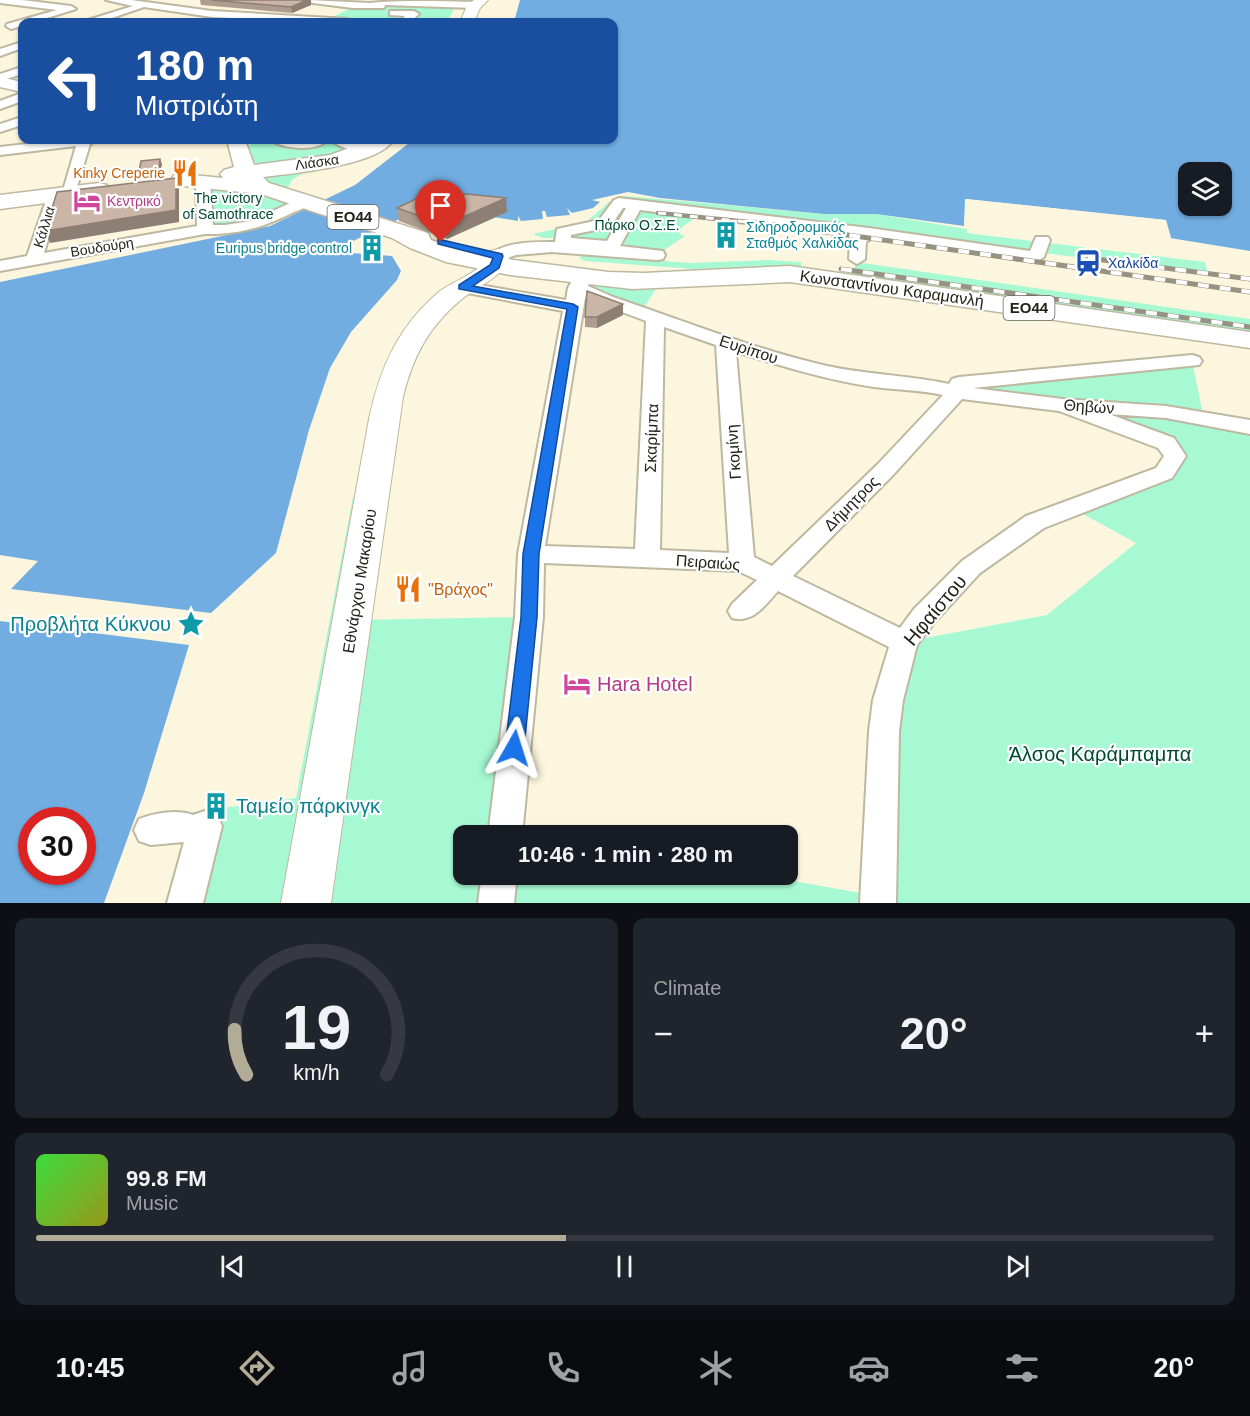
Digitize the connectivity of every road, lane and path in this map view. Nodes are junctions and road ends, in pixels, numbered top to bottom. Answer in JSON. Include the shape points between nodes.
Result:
{"nodes":[{"id":1,"x":0,"y":0,"type":"edge"},
{"id":2,"x":111,"y":0,"type":"edge"},
{"id":3,"x":159,"y":0,"type":"edge"},
{"id":4,"x":313,"y":0,"type":"edge"},
{"id":5,"x":326,"y":1,"type":"edge"},
{"id":6,"x":382,"y":2,"type":"junction"},
{"id":7,"x":451,"y":2,"type":"edge"},
{"id":8,"x":243,"y":3,"type":"edge"},
{"id":9,"x":357,"y":3,"type":"edge"},
{"id":10,"x":408,"y":3,"type":"junction"},
{"id":11,"x":143,"y":5,"type":"junction"},
{"id":12,"x":299,"y":10,"type":"edge"},
{"id":13,"x":473,"y":10,"type":"edge"},
{"id":14,"x":386,"y":12,"type":"junction"},
{"id":15,"x":336,"y":13,"type":"junction"},
{"id":16,"x":212,"y":14,"type":"junction"},
{"id":17,"x":414,"y":14,"type":"junction"},
{"id":18,"x":42,"y":18,"type":"edge"},
{"id":19,"x":104,"y":18,"type":"edge"},
{"id":20,"x":203,"y":18,"type":"edge"},
{"id":21,"x":245,"y":18,"type":"edge"},
{"id":22,"x":326,"y":18,"type":"edge"},
{"id":23,"x":410,"y":18,"type":"edge"},
{"id":24,"x":0,"y":24,"type":"edge"},
{"id":25,"x":17,"y":26,"type":"edge"},
{"id":26,"x":18,"y":46,"type":"edge"},
{"id":27,"x":0,"y":53,"type":"edge"},
{"id":28,"x":18,"y":72,"type":"edge"},
{"id":29,"x":0,"y":80,"type":"edge"},
{"id":30,"x":18,"y":86,"type":"edge"},
{"id":31,"x":18,"y":98,"type":"edge"},
{"id":32,"x":0,"y":105,"type":"edge"},
{"id":33,"x":18,"y":122,"type":"edge"},
{"id":34,"x":0,"y":128,"type":"edge"},
{"id":35,"x":61,"y":144,"type":"edge"},
{"id":36,"x":86,"y":144,"type":"edge"},
{"id":37,"x":237,"y":144,"type":"edge"},
{"id":38,"x":309,"y":144,"type":"edge"},
{"id":39,"x":346,"y":144,"type":"edge"},
{"id":40,"x":378,"y":144,"type":"edge"},
{"id":41,"x":0,"y":151,"type":"edge"},
{"id":42,"x":329,"y":162,"type":"junction"},
{"id":43,"x":246,"y":171,"type":"junction"},
{"id":44,"x":182,"y":181,"type":"junction"},
{"id":45,"x":116,"y":188,"type":"edge"},
{"id":46,"x":264,"y":188,"type":"junction"},
{"id":47,"x":62,"y":195,"type":"junction"},
{"id":48,"x":298,"y":197,"type":"junction"},
{"id":49,"x":0,"y":202,"type":"edge"},
{"id":50,"x":635,"y":206,"type":"junction"},
{"id":51,"x":205,"y":229,"type":"junction"},
{"id":52,"x":869,"y":233,"type":"junction"},
{"id":53,"x":1042,"y":240,"type":"dead end"},
{"id":54,"x":611,"y":248,"type":"junction"},
{"id":55,"x":546,"y":255,"type":"junction"},
{"id":56,"x":657,"y":255,"type":"dead end"},
{"id":57,"x":34,"y":259,"type":"junction"},
{"id":58,"x":857,"y":259,"type":"dead end"},
{"id":59,"x":0,"y":266,"type":"edge"},
{"id":60,"x":481,"y":272,"type":"junction"},
{"id":61,"x":711,"y":275,"type":"junction"},
{"id":62,"x":577,"y":291,"type":"junction"},
{"id":63,"x":655,"y":317,"type":"junction"},
{"id":64,"x":1250,"y":340,"type":"edge"},
{"id":65,"x":725,"y":342,"type":"junction"},
{"id":66,"x":1192,"y":361,"type":"dead end"},
{"id":67,"x":927,"y":385,"type":"junction"},
{"id":68,"x":957,"y":392,"type":"junction"},
{"id":69,"x":1063,"y":405,"type":"junction"},
{"id":70,"x":1250,"y":427,"type":"edge"},
{"id":71,"x":531,"y":554,"type":"junction"},
{"id":72,"x":647,"y":559,"type":"junction"},
{"id":73,"x":742,"y":562,"type":"junction"},
{"id":74,"x":775,"y":578,"type":"junction"},
{"id":75,"x":742,"y":611,"type":"dead end"},
{"id":76,"x":904,"y":642,"type":"junction"},
{"id":77,"x":506,"y":825,"type":"edge"},
{"id":78,"x":151,"y":830,"type":"dead end"},
{"id":79,"x":498,"y":885,"type":"edge"},
{"id":80,"x":185,"y":903,"type":"edge"},
{"id":81,"x":306,"y":903,"type":"edge"},
{"id":82,"x":496,"y":903,"type":"edge"},
{"id":83,"x":878,"y":903,"type":"edge"}],
"edges":[{"from":1,"to":18,"type":"street","via":[[70,9]]},
{"from":2,"to":11,"type":"street"},
{"from":3,"to":11,"type":"street"},
{"from":4,"to":5,"type":"street"},
{"from":5,"to":9,"type":"street"},
{"from":6,"to":9,"type":"street","via":[[370,6]]},
{"from":6,"to":10,"type":"street"},
{"from":6,"to":14,"type":"street","via":[[375,6]]},
{"from":7,"to":10,"type":"street"},
{"from":7,"to":13,"type":"street"},
{"from":8,"to":16,"type":"street"},
{"from":9,"to":15,"type":"street"},
{"from":10,"to":14,"type":"street"},
{"from":11,"to":16,"type":"street"},
{"from":11,"to":19,"type":"street"},
{"from":12,"to":15,"type":"street"},
{"from":13,"to":17,"type":"street"},
{"from":14,"to":17,"type":"street"},
{"from":15,"to":22,"type":"street"},
{"from":16,"to":20,"type":"street"},
{"from":16,"to":21,"type":"street"},
{"from":17,"to":23,"type":"street"},
{"from":24,"to":25,"type":"street"},
{"from":26,"to":27,"type":"street"},
{"from":28,"to":29,"type":"street"},
{"from":29,"to":30,"type":"main road"},
{"from":31,"to":32,"type":"street"},
{"from":33,"to":34,"type":"street"},
{"from":35,"to":41,"type":"street"},
{"from":36,"to":47,"type":"street","name":"Κάλλια"},
{"from":37,"to":43,"type":"main road","number":"ΕΟ44"},
{"from":38,"to":42,"type":"main road","name":"Λιάσκα"},
{"from":38,"to":43,"type":"main road","name":"Λιάσκα"},
{"from":39,"to":40,"type":"street"},
{"from":40,"to":42,"type":"main road","name":"Λιάσκα"},
{"from":42,"to":48,"type":"main road","via":[[288,183]]},
{"from":43,"to":44,"type":"main road","name":"Λιάσκα"},
{"from":43,"to":46,"type":"main road","number":"ΕΟ44"},
{"from":44,"to":46,"type":"main road","number":"ΕΟ44"},
{"from":44,"to":51,"type":"street"},
{"from":45,"to":47,"type":"main road"},
{"from":46,"to":48,"type":"main road","number":"ΕΟ44"},
{"from":47,"to":49,"type":"main road"},
{"from":47,"to":57,"type":"street","name":"Κάλλια"},
{"from":48,"to":51,"type":"street","name":"Βουδούρη","via":[[261,222],[225,230]]},
{"from":48,"to":60,"type":"main road","name":"Κωνσταντίνου Καραμανλή","number":"ΕΟ44","via":[[399,233]]},
{"from":50,"to":52,"type":"street"},
{"from":50,"to":54,"type":"street"},
{"from":50,"to":54,"type":"street","via":[[619,203],[604,224],[563,232],[563,242]]},
{"from":51,"to":57,"type":"street","name":"Βουδούρη"},
{"from":52,"to":53,"type":"street","via":[[1036,257]]},
{"from":52,"to":58,"type":"street","via":[[858,240]]},
{"from":54,"to":55,"type":"street"},
{"from":54,"to":56,"type":"street"},
{"from":55,"to":60,"type":"main road","name":"Κωνσταντίνου Καραμανλή","number":"ΕΟ44"},
{"from":55,"to":61,"type":"main road","name":"Κωνσταντίνου Καραμανλή","number":"ΕΟ44","via":[[622,272]]},
{"from":57,"to":59,"type":"street","name":"Βουδούρη"},
{"from":60,"to":62,"type":"main road","name":"Κωνσταντίνου Καραμανλή","number":"ΕΟ44"},
{"from":60,"to":62,"type":"street","name":"Ευρίπου"},
{"from":60,"to":81,"type":"street","name":"Εθνάρχου Μακαρίου","via":[[416,331],[396,367],[382,431]]},
{"from":61,"to":62,"type":"main road","name":"Κωνσταντίνου Καραμανλή","number":"ΕΟ44"},
{"from":61,"to":64,"type":"main road","name":"Κωνσταντίνου Καραμανλή","number":"ΕΟ44","via":[[807,276]]},
{"from":62,"to":63,"type":"street","name":"Ευρίπου"},
{"from":62,"to":71,"type":"street"},
{"from":63,"to":65,"type":"street","name":"Ευρίπου"},
{"from":63,"to":72,"type":"street","name":"Σκαρίμπα"},
{"from":65,"to":67,"type":"street","name":"Ευρίπου","via":[[827,372]]},
{"from":65,"to":73,"type":"street","name":"Γκομίνη"},
{"from":66,"to":67,"type":"street"},
{"from":67,"to":68,"type":"street","name":"Θηβών"},
{"from":68,"to":69,"type":"street","name":"Θηβών"},
{"from":68,"to":74,"type":"street","name":"Δήμητρος","via":[[885,470]]},
{"from":69,"to":70,"type":"street","name":"Θηβών","via":[[1166,412]]},
{"from":69,"to":76,"type":"street","name":"Ηφαίστου","via":[[1166,443],[1175,456],[1164,472],[1035,522],[971,567]]},
{"from":71,"to":72,"type":"street","name":"Πειραιώς"},
{"from":71,"to":77,"type":"street","via":[[529,617]]},
{"from":72,"to":73,"type":"street","name":"Πειραιώς"},
{"from":73,"to":74,"type":"street","name":"Πειραιώς"},
{"from":74,"to":75,"type":"street","name":"Δήμητρος"},
{"from":74,"to":76,"type":"street","name":"Πειραιώς"},
{"from":76,"to":83,"type":"street","name":"Ηφαίστου","via":[[884,731]]},
{"from":78,"to":80,"type":"street","via":[[195,826]]},
{"from":79,"to":82,"type":"street"}]}
